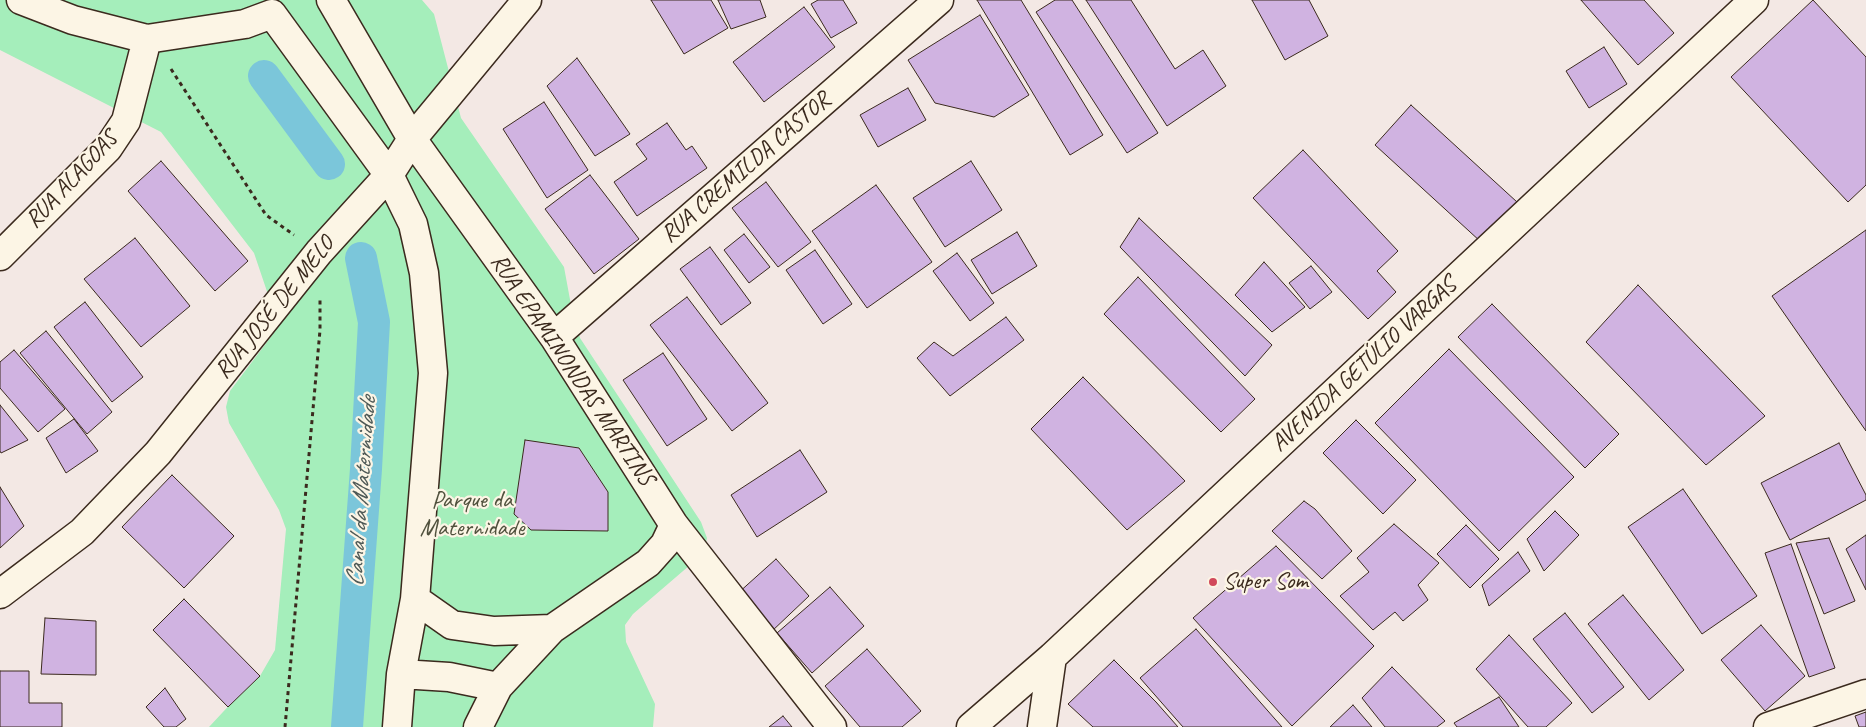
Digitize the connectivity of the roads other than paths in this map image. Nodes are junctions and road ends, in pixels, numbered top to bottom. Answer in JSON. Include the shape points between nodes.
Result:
{"nodes":[{"id":1,"x":21,"y":0,"type":"edge"},
{"id":2,"x":331,"y":0,"type":"edge"},
{"id":3,"x":526,"y":0,"type":"edge"},
{"id":4,"x":939,"y":0,"type":"edge"},
{"id":5,"x":1754,"y":0,"type":"edge"},
{"id":6,"x":279,"y":7,"type":"edge"},
{"id":7,"x":147,"y":39,"type":"junction"},
{"id":8,"x":412,"y":139,"type":"junction"},
{"id":9,"x":389,"y":175,"type":"junction"},
{"id":10,"x":0,"y":256,"type":"edge"},
{"id":11,"x":554,"y":336,"type":"junction"},
{"id":12,"x":674,"y":525,"type":"junction"},
{"id":13,"x":0,"y":594,"type":"edge"},
{"id":14,"x":415,"y":598,"type":"junction"},
{"id":15,"x":552,"y":629,"type":"junction"},
{"id":16,"x":1052,"y":657,"type":"junction"},
{"id":17,"x":401,"y":674,"type":"junction"},
{"id":18,"x":498,"y":687,"type":"junction"},
{"id":19,"x":1866,"y":694,"type":"edge"},
{"id":20,"x":397,"y":727,"type":"edge"},
{"id":21,"x":478,"y":727,"type":"edge"},
{"id":22,"x":832,"y":727,"type":"edge"},
{"id":23,"x":971,"y":727,"type":"edge"},
{"id":24,"x":1042,"y":727,"type":"edge"},
{"id":25,"x":1768,"y":727,"type":"edge"}],
"edges":[{"from":1,"to":7,"type":"street","via":[[73,20]]},
{"from":2,"to":8,"type":"street","name":"RUA EPAMINONDAS MARTINS"},
{"from":3,"to":8,"type":"street","name":"RUA JOSÉ DE MELO"},
{"from":4,"to":11,"type":"street","name":"RUA CREMILDA CASTOR"},
{"from":5,"to":16,"type":"street","name":"AVENIDA GETÚLIO VARGAS"},
{"from":6,"to":7,"type":"street","via":[[245,24]]},
{"from":6,"to":9,"type":"street"},
{"from":7,"to":10,"type":"street","name":"RUA ALAGOAS","via":[[126,121],[108,148]]},
{"from":8,"to":9,"type":"street","name":"RUA JOSÉ DE MELO"},
{"from":8,"to":11,"type":"street","name":"RUA EPAMINONDAS MARTINS"},
{"from":9,"to":13,"type":"street","name":"RUA JOSÉ DE MELO","via":[[319,252],[158,453],[82,532]]},
{"from":9,"to":14,"type":"street","via":[[413,224],[424,273],[433,373]]},
{"from":11,"to":12,"type":"street","name":"RUA EPAMINONDAS MARTINS"},
{"from":12,"to":15,"type":"street","via":[[665,544],[648,563]]},
{"from":12,"to":22,"type":"street","name":"RUA EPAMINONDAS MARTINS"},
{"from":14,"to":15,"type":"street","via":[[452,624],[494,631]]},
{"from":14,"to":17,"type":"street"},
{"from":15,"to":18,"type":"street"},
{"from":16,"to":23,"type":"street","name":"AVENIDA GETÚLIO VARGAS"},
{"from":16,"to":24,"type":"street"},
{"from":17,"to":18,"type":"street","via":[[449,677]]},
{"from":17,"to":20,"type":"street"},
{"from":18,"to":21,"type":"street"},
{"from":19,"to":25,"type":"street"}]}
